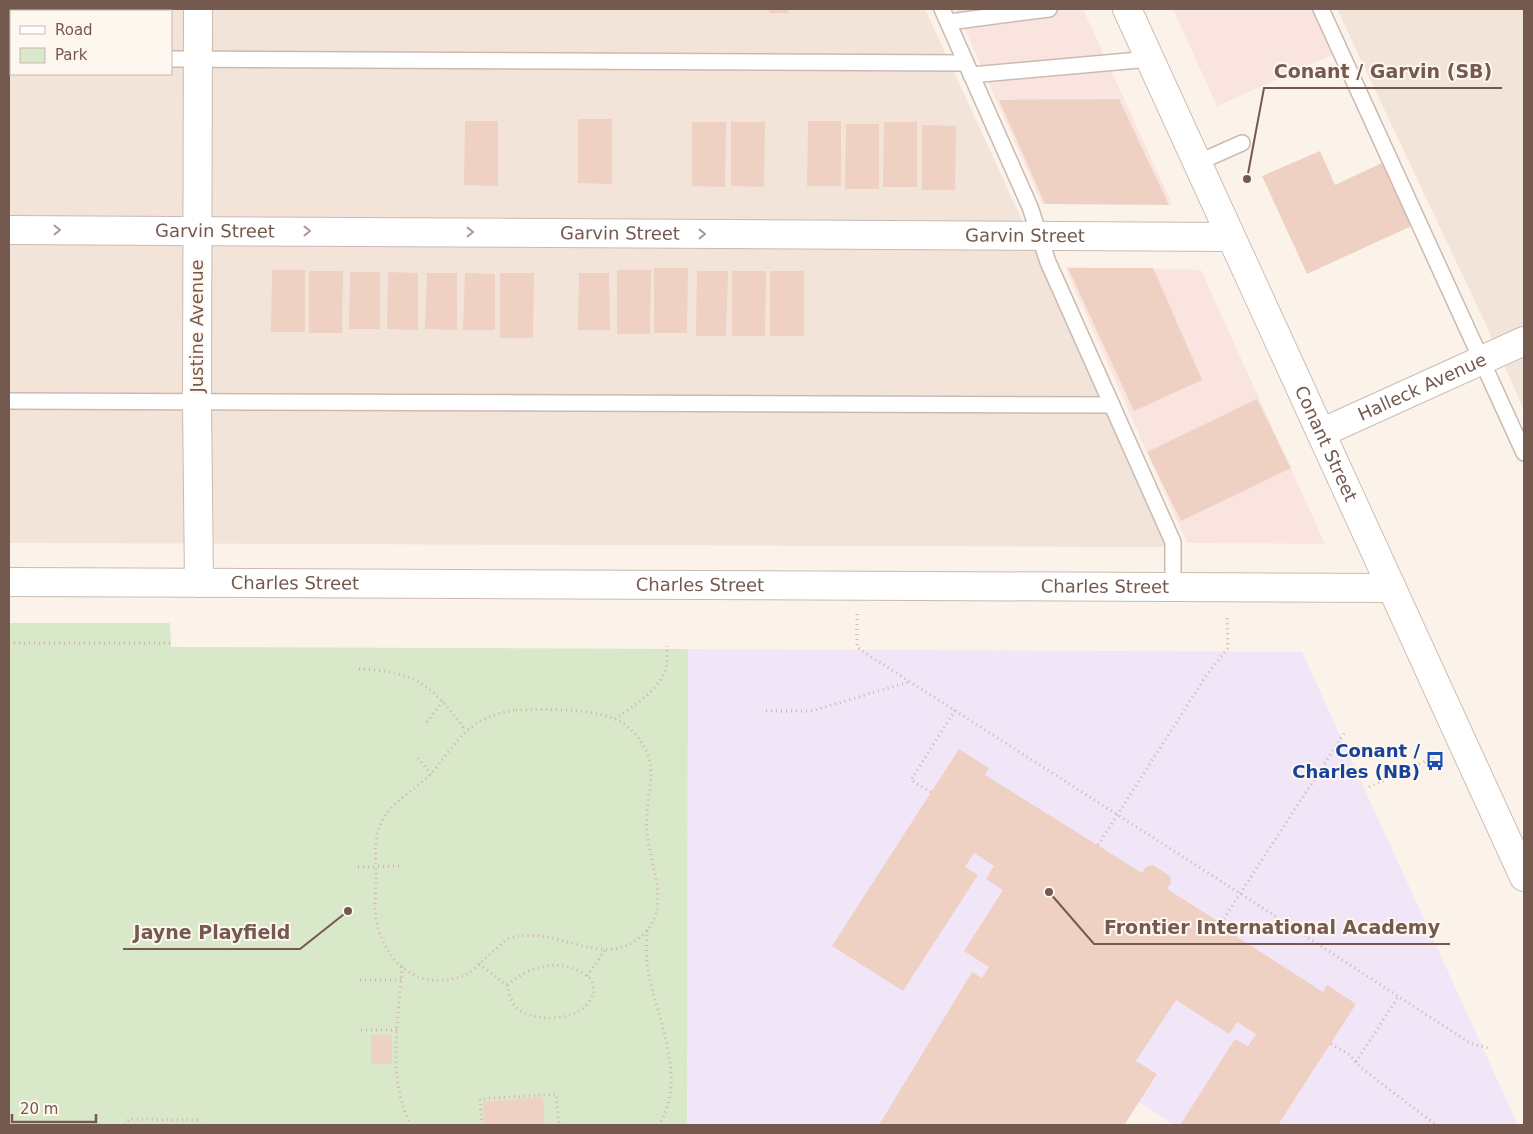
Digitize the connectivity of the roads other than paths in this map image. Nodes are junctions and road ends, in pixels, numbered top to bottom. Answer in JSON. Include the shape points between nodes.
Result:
{"nodes":[{"id":1,"x":198,"y":9,"type":"edge"},
{"id":2,"x":1049,"y":9,"type":"edge"},
{"id":3,"x":1128,"y":9,"type":"edge"},
{"id":4,"x":1321,"y":9,"type":"edge"},
{"id":5,"x":946,"y":15,"type":"edge"},
{"id":6,"x":172,"y":59,"type":"edge"},
{"id":7,"x":1150,"y":59,"type":"junction"},
{"id":8,"x":198,"y":60,"type":"junction"},
{"id":9,"x":969,"y":69,"type":"junction"},
{"id":10,"x":1242,"y":143,"type":"dead end"},
{"id":11,"x":1197,"y":162,"type":"junction"},
{"id":12,"x":9,"y":230,"type":"edge"},
{"id":13,"x":198,"y":231,"type":"junction"},
{"id":14,"x":1039,"y":236,"type":"junction"},
{"id":15,"x":1231,"y":237,"type":"junction"},
{"id":16,"x":1524,"y":341,"type":"edge"},
{"id":17,"x":1482,"y":360,"type":"junction"},
{"id":18,"x":9,"y":402,"type":"edge"},
{"id":19,"x":197,"y":402,"type":"junction"},
{"id":20,"x":1112,"y":406,"type":"junction"},
{"id":21,"x":1321,"y":433,"type":"junction"},
{"id":22,"x":1524,"y":452,"type":"edge"},
{"id":23,"x":9,"y":582,"type":"edge"},
{"id":24,"x":199,"y":583,"type":"junction"},
{"id":25,"x":1173,"y":587,"type":"junction"},
{"id":26,"x":1392,"y":588,"type":"junction"},
{"id":27,"x":1524,"y":877,"type":"edge"}],
"edges":[{"from":1,"to":8,"type":"street","name":"Justine Avenue"},
{"from":2,"to":5,"type":"lane"},
{"from":3,"to":7,"type":"street","name":"Conant Street"},
{"from":4,"to":17,"type":"lane"},
{"from":5,"to":9,"type":"lane"},
{"from":6,"to":8,"type":"lane"},
{"from":7,"to":9,"type":"lane"},
{"from":7,"to":11,"type":"street","name":"Conant Street"},
{"from":8,"to":9,"type":"lane"},
{"from":8,"to":13,"type":"street","name":"Justine Avenue"},
{"from":9,"to":14,"type":"lane","via":[[1030,208]]},
{"from":10,"to":11,"type":"lane"},
{"from":11,"to":15,"type":"street","name":"Conant Street"},
{"from":12,"to":13,"type":"street","name":"Garvin Street","one_way":true},
{"from":13,"to":14,"type":"street","name":"Garvin Street","one_way":true},
{"from":13,"to":19,"type":"street","name":"Justine Avenue"},
{"from":14,"to":15,"type":"street","name":"Garvin Street"},
{"from":14,"to":20,"type":"lane"},
{"from":15,"to":21,"type":"street","name":"Conant Street"},
{"from":16,"to":17,"type":"street","name":"Halleck Avenue"},
{"from":17,"to":21,"type":"street","name":"Halleck Avenue"},
{"from":17,"to":22,"type":"lane"},
{"from":18,"to":19,"type":"lane"},
{"from":19,"to":20,"type":"lane"},
{"from":19,"to":24,"type":"street","name":"Justine Avenue"},
{"from":20,"to":25,"type":"lane","via":[[1173,542]]},
{"from":21,"to":26,"type":"street","name":"Conant Street"},
{"from":23,"to":24,"type":"street","name":"Charles Street"},
{"from":24,"to":25,"type":"street","name":"Charles Street"},
{"from":25,"to":26,"type":"street","name":"Charles Street"},
{"from":26,"to":27,"type":"street","name":"Conant Street"}]}
